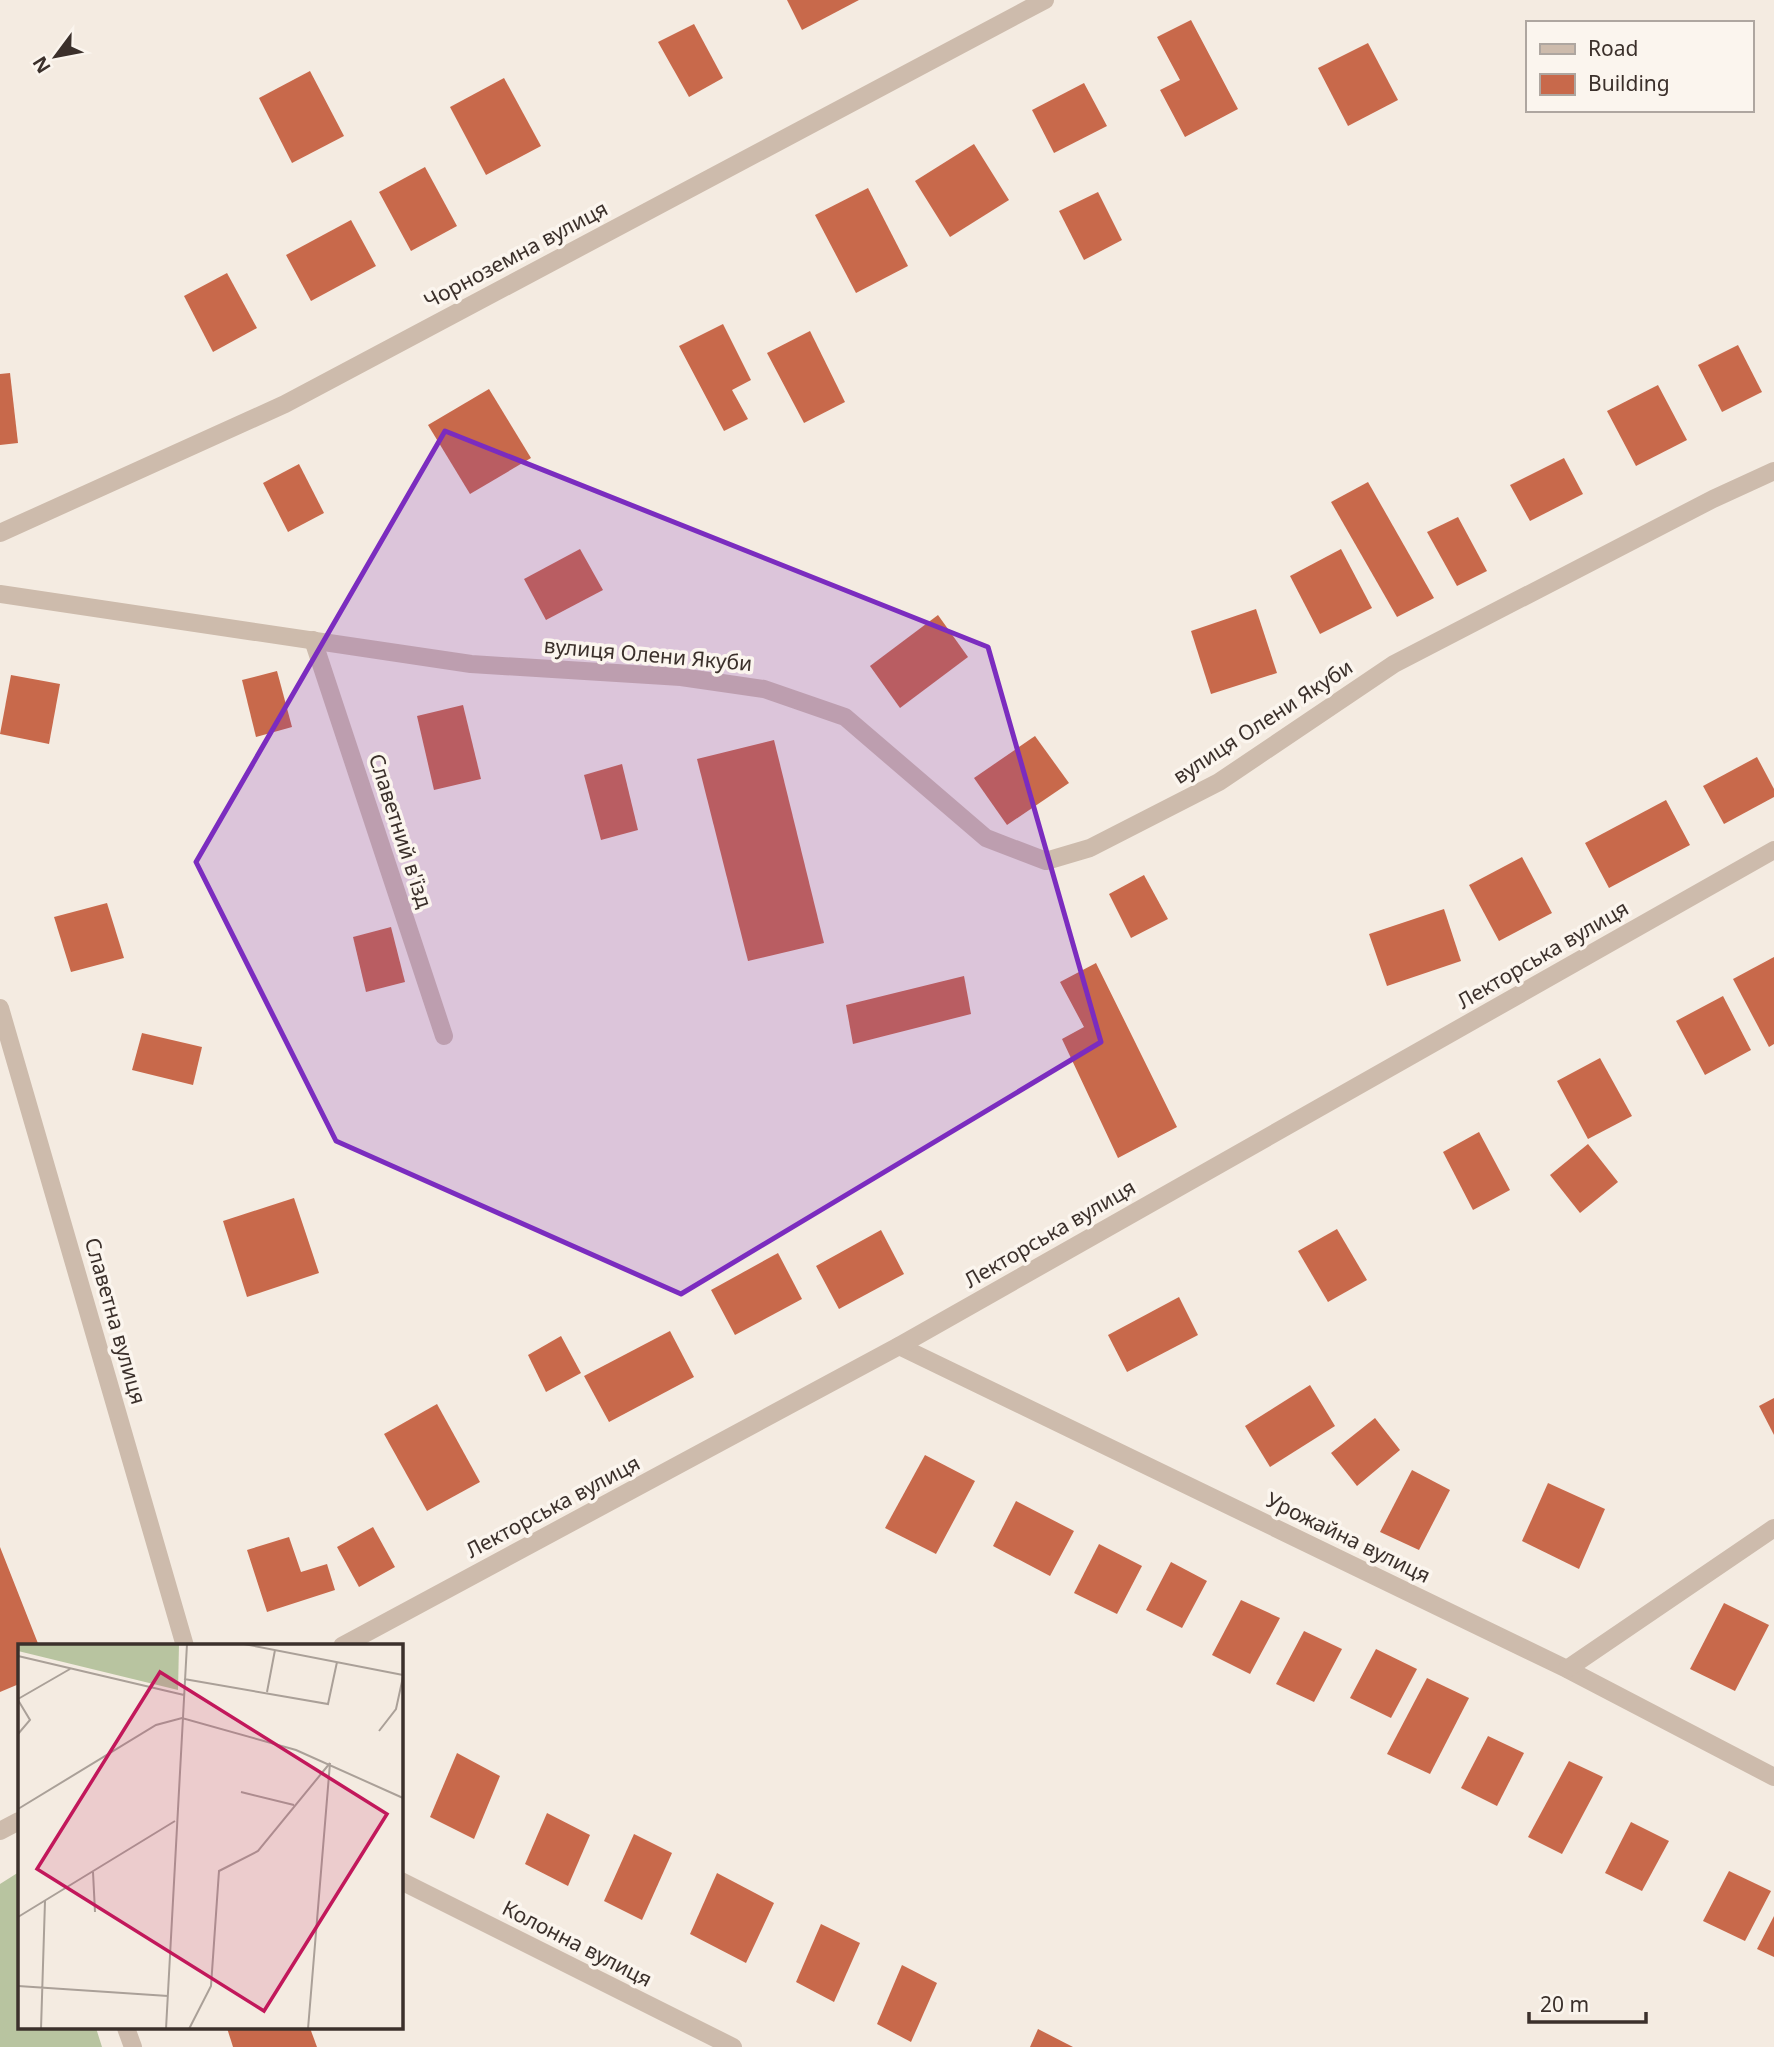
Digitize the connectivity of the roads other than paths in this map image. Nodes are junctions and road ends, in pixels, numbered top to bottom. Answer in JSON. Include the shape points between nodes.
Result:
{"nodes":[{"id":1,"x":1045,"y":0,"type":"edge"},
{"id":2,"x":1774,"y":471,"type":"edge"},
{"id":3,"x":0,"y":533,"type":"edge"},
{"id":4,"x":0,"y":594,"type":"edge"},
{"id":5,"x":313,"y":640,"type":"junction"},
{"id":6,"x":1774,"y":850,"type":"edge"},
{"id":7,"x":0,"y":1008,"type":"edge"},
{"id":8,"x":444,"y":1036,"type":"dead end"},
{"id":9,"x":899,"y":1346,"type":"junction"},
{"id":10,"x":1774,"y":1528,"type":"edge"},
{"id":11,"x":184,"y":1644,"type":"edge"},
{"id":12,"x":346,"y":1644,"type":"edge"},
{"id":13,"x":1567,"y":1669,"type":"junction"},
{"id":14,"x":1774,"y":1777,"type":"edge"},
{"id":15,"x":18,"y":1822,"type":"edge"},
{"id":16,"x":0,"y":1831,"type":"edge"},
{"id":17,"x":402,"y":1882,"type":"edge"},
{"id":18,"x":127,"y":2030,"type":"edge"},
{"id":19,"x":133,"y":2047,"type":"edge"},
{"id":20,"x":733,"y":2047,"type":"edge"}],
"edges":[{"from":1,"to":3,"type":"street","name":"Чорноземна вулиця","via":[[285,404]]},
{"from":2,"to":5,"type":"street","name":"вулиця Олени Якуби","via":[[1394,664],[1219,782],[1090,848],[1046,861],[986,838],[845,717],[764,689],[681,677],[471,664]]},
{"from":4,"to":5,"type":"street","name":"вулиця Олени Якуби"},
{"from":5,"to":8,"type":"street","name":"Славетний в'їзд"},
{"from":6,"to":9,"type":"street","name":"Лекторська вулиця"},
{"from":7,"to":11,"type":"street","name":"Славетна вулиця"},
{"from":9,"to":12,"type":"street","name":"Лекторська вулиця"},
{"from":9,"to":13,"type":"street","name":"Урожайна вулиця"},
{"from":10,"to":13,"type":"street"},
{"from":13,"to":14,"type":"street","name":"Урожайна вулиця"},
{"from":15,"to":16,"type":"street"},
{"from":17,"to":20,"type":"street","name":"Колонна вулиця"},
{"from":18,"to":19,"type":"street"}]}
